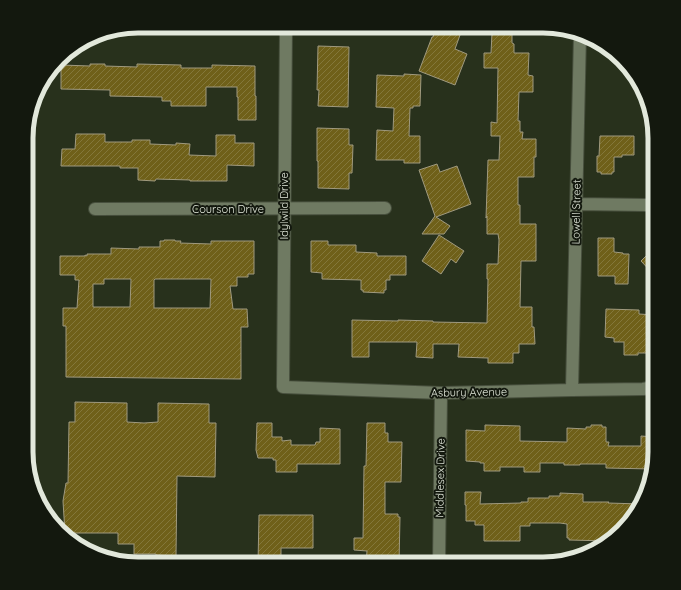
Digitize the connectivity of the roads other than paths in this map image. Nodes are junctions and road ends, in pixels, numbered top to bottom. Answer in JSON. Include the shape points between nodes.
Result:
{"nodes":[{"id":1,"x":286,"y":33,"type":"edge"},
{"id":2,"x":580,"y":40,"type":"edge"},
{"id":3,"x":576,"y":204,"type":"junction"},
{"id":4,"x":647,"y":205,"type":"dead end"},
{"id":5,"x":385,"y":208,"type":"dead end"},
{"id":6,"x":95,"y":209,"type":"dead end"},
{"id":7,"x":284,"y":209,"type":"junction"},
{"id":8,"x":283,"y":387,"type":"joint"},
{"id":9,"x":648,"y":388,"type":"edge"},
{"id":10,"x":572,"y":390,"type":"junction"},
{"id":11,"x":441,"y":393,"type":"junction"},
{"id":12,"x":439,"y":557,"type":"edge"}],
"edges":[{"from":1,"to":7,"type":"street","name":"Idylwild Drive"},
{"from":2,"to":3,"type":"street","name":"Lowell Street"},
{"from":3,"to":4,"type":"street"},
{"from":3,"to":10,"type":"street","name":"Lowell Street"},
{"from":5,"to":7,"type":"street","name":"Courson Drive"},
{"from":6,"to":7,"type":"street","name":"Courson Drive"},
{"from":7,"to":8,"type":"street","name":"Idylwild Drive"},
{"from":8,"to":11,"type":"street","name":"Asbury Avenue"},
{"from":9,"to":10,"type":"street","name":"Asbury Avenue"},
{"from":10,"to":11,"type":"street","name":"Asbury Avenue"},
{"from":11,"to":12,"type":"street","name":"Middlesex Drive"}]}
